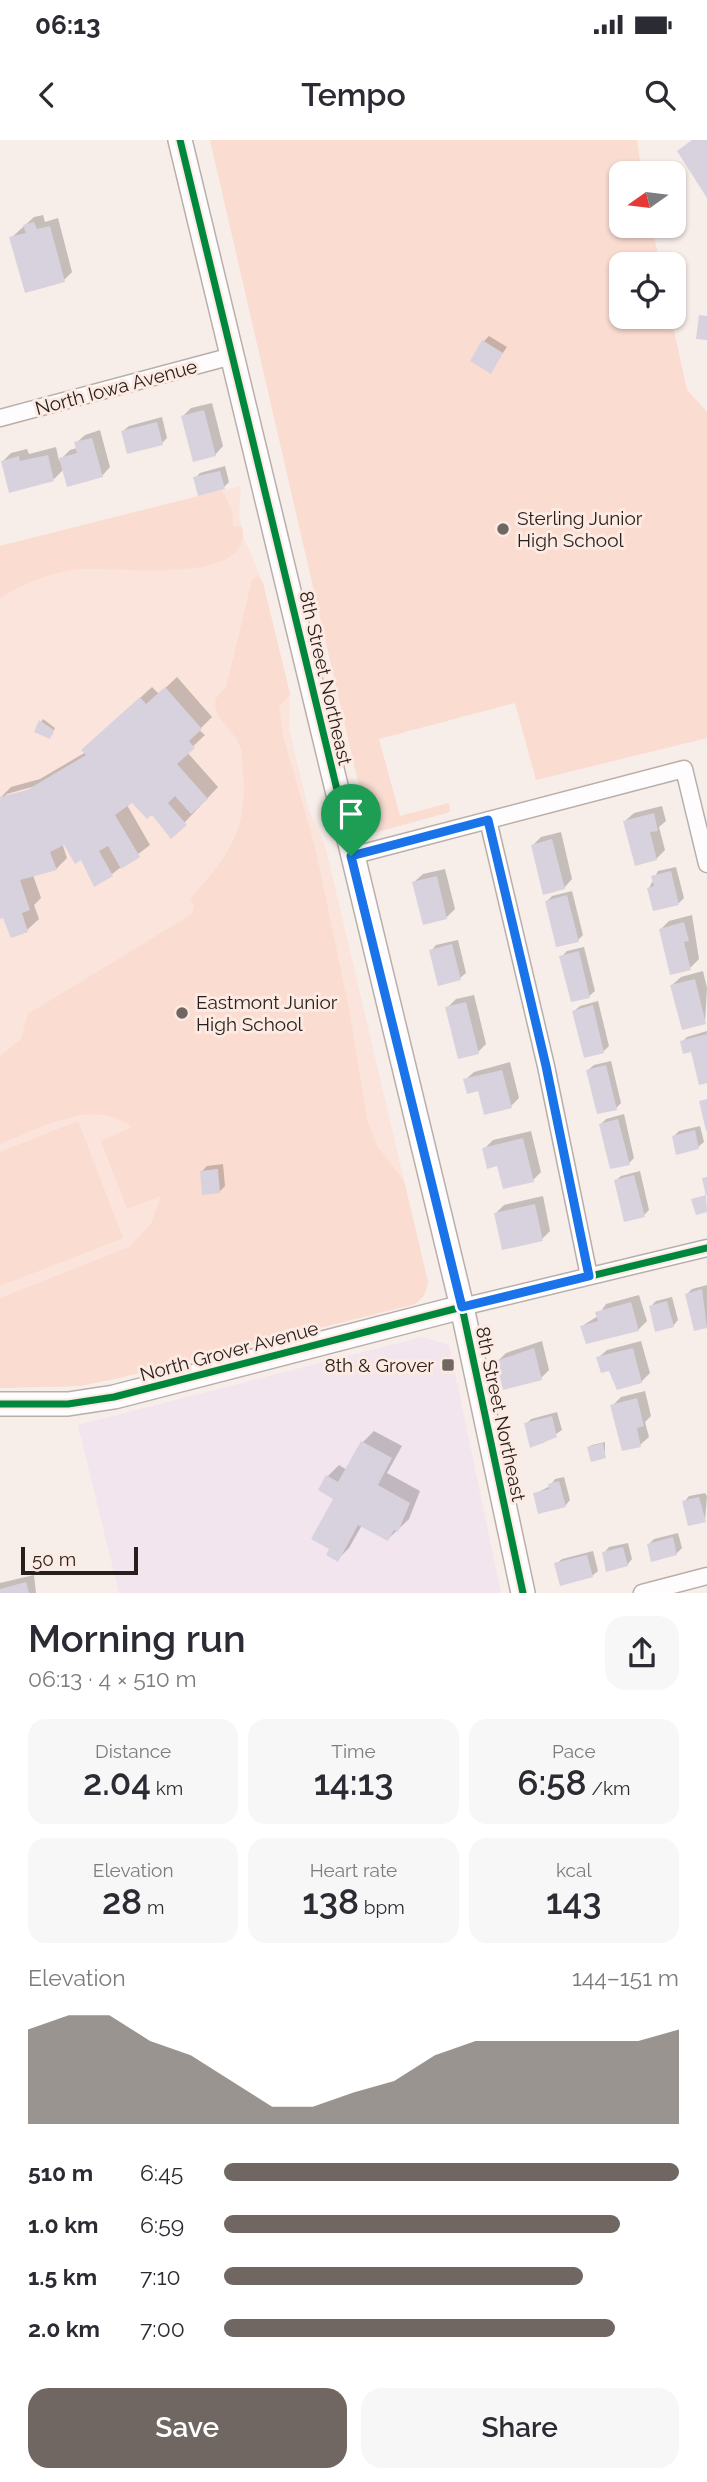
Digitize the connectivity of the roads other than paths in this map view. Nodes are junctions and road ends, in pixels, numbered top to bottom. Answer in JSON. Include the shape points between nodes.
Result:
{"nodes":[{"id":1,"x":180,"y":140,"type":"edge"},
{"id":2,"x":232,"y":356,"type":"junction"},
{"id":3,"x":0,"y":418,"type":"edge"},
{"id":4,"x":488,"y":820,"type":"junction"},
{"id":5,"x":351,"y":856,"type":"junction"},
{"id":6,"x":707,"y":864,"type":"edge"},
{"id":7,"x":707,"y":1248,"type":"edge"},
{"id":8,"x":589,"y":1276,"type":"junction"},
{"id":9,"x":462,"y":1307,"type":"junction"},
{"id":10,"x":0,"y":1404,"type":"edge"},
{"id":11,"x":707,"y":1576,"type":"edge"},
{"id":12,"x":523,"y":1593,"type":"edge"},
{"id":13,"x":642,"y":1593,"type":"edge"}],
"edges":[{"from":1,"to":2,"type":"street","name":"8th Street Northeast"},
{"from":2,"to":3,"type":"street","name":"North Iowa Avenue"},
{"from":2,"to":5,"type":"street","name":"8th Street Northeast"},
{"from":4,"to":5,"type":"street"},
{"from":4,"to":6,"type":"street","via":[[684,769]]},
{"from":4,"to":8,"type":"street"},
{"from":5,"to":9,"type":"street","name":"8th Street Northeast"},
{"from":7,"to":8,"type":"street"},
{"from":8,"to":9,"type":"street"},
{"from":9,"to":10,"type":"street","name":"North Grover Avenue","via":[[114,1397],[68,1404]]},
{"from":9,"to":12,"type":"street","name":"8th Street Northeast"},
{"from":11,"to":13,"type":"street"}]}
